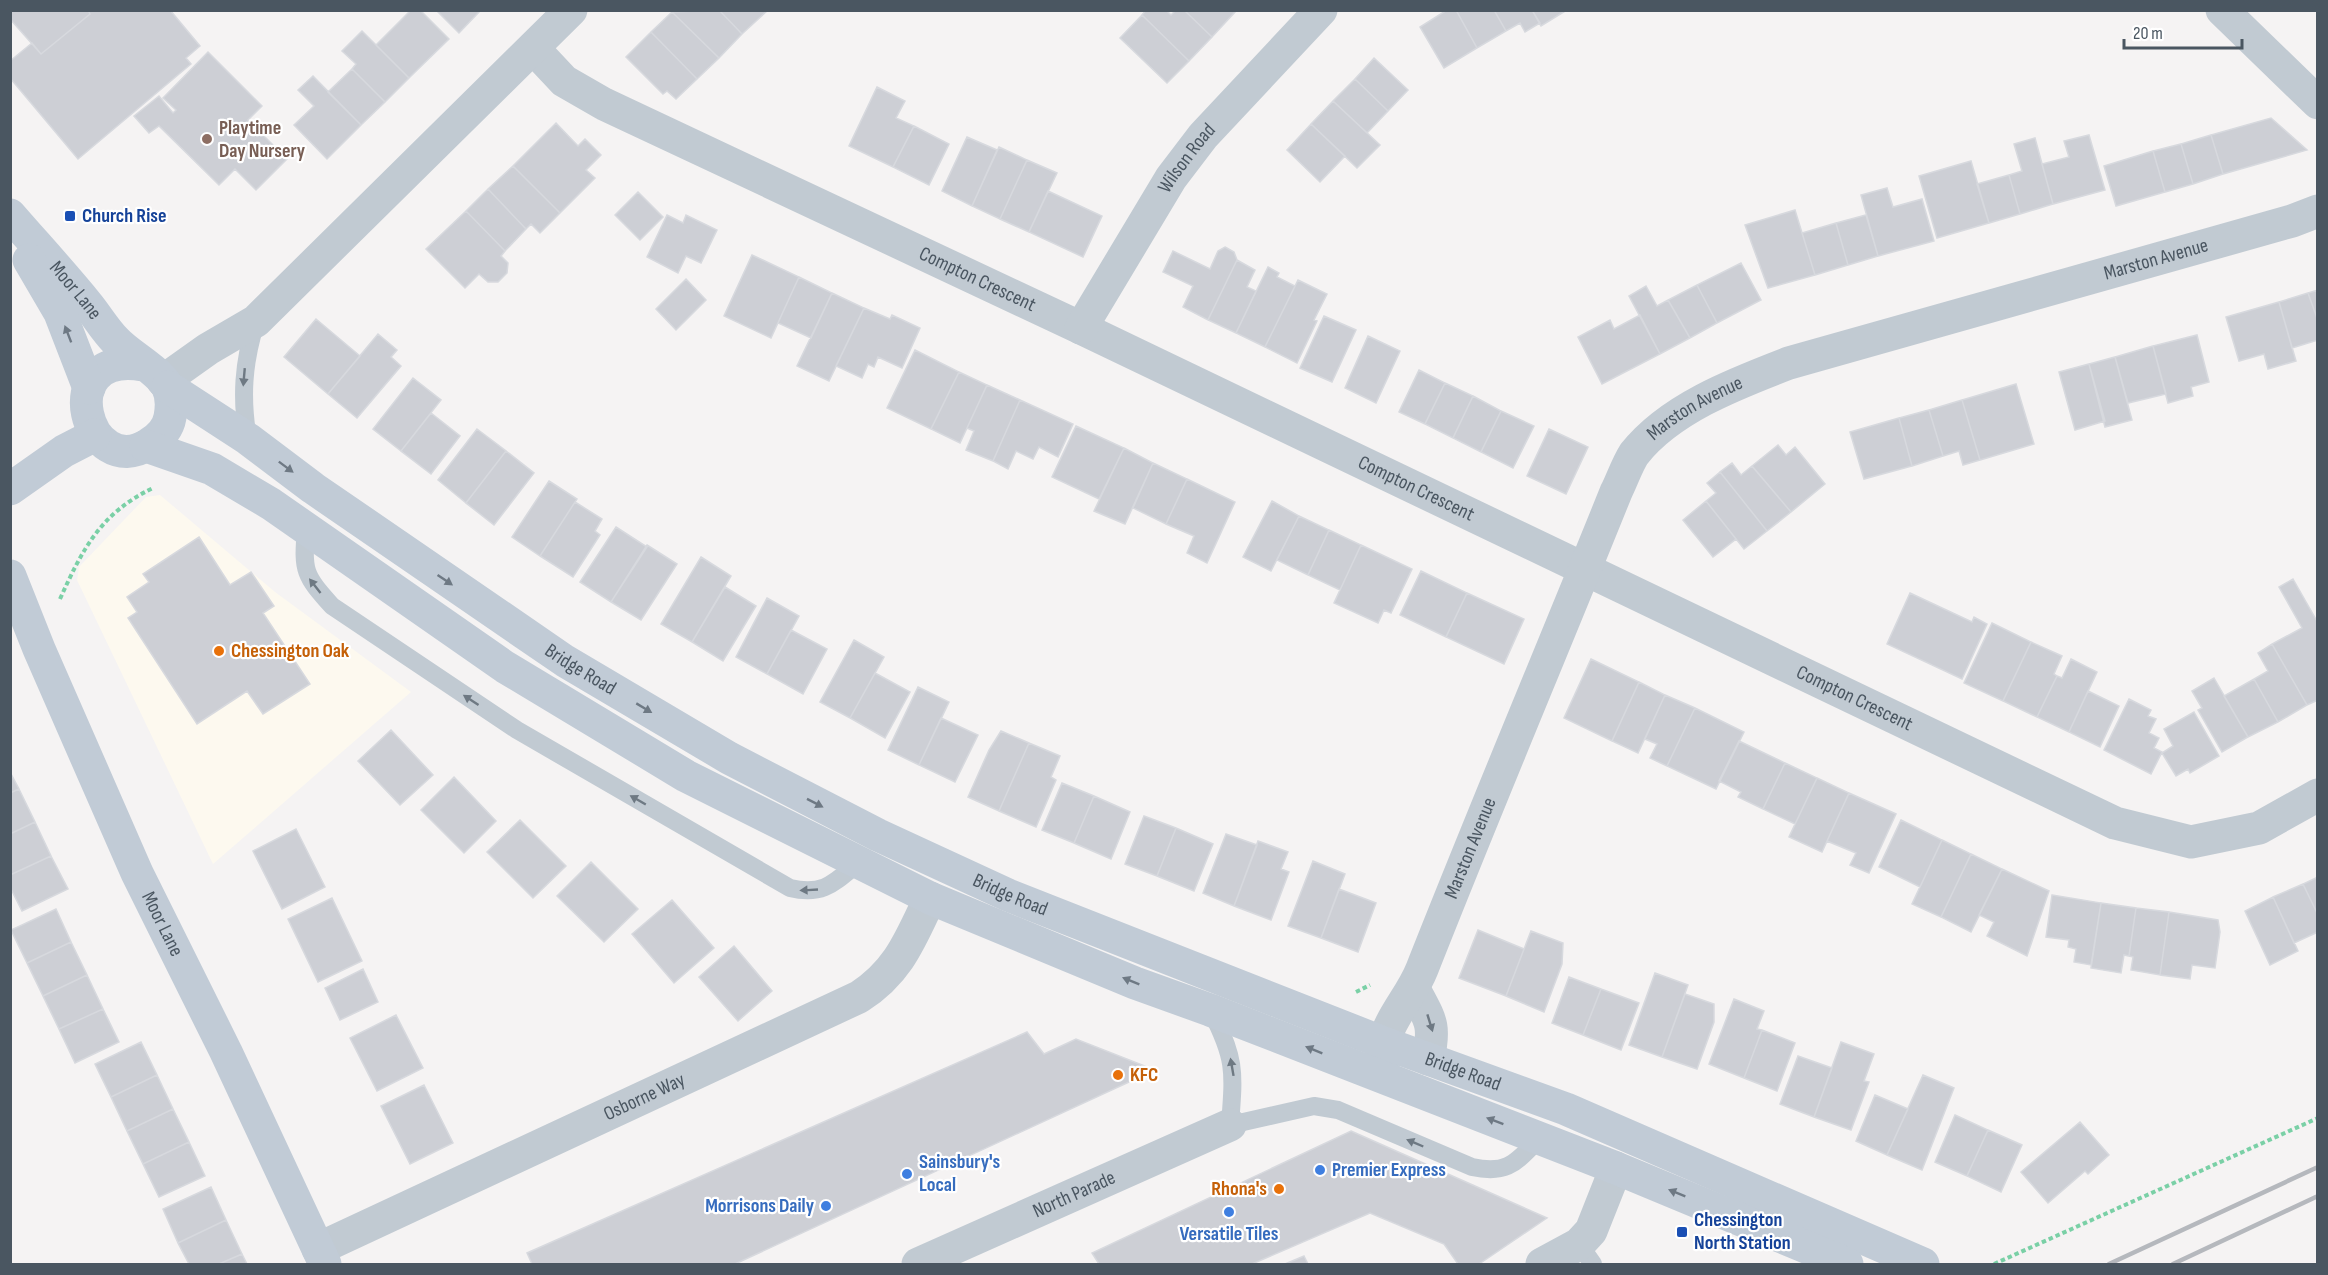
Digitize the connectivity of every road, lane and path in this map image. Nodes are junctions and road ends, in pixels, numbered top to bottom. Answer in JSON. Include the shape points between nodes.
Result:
{"nodes":[{"id":1,"x":571,"y":10,"type":"edge"},
{"id":2,"x":1321,"y":10,"type":"edge"},
{"id":3,"x":2223,"y":10,"type":"edge"},
{"id":4,"x":533,"y":48,"type":"junction"},
{"id":5,"x":2318,"y":103,"type":"edge"},
{"id":6,"x":2318,"y":211,"type":"edge"},
{"id":7,"x":10,"y":215,"type":"edge"},
{"id":8,"x":10,"y":230,"type":"edge"},
{"id":9,"x":256,"y":321,"type":"junction"},
{"id":10,"x":1081,"y":328,"type":"junction"},
{"id":11,"x":158,"y":378,"type":"junction"},
{"id":12,"x":89,"y":388,"type":"junction"},
{"id":13,"x":95,"y":435,"type":"junction"},
{"id":14,"x":248,"y":439,"type":"junction"},
{"id":15,"x":146,"y":446,"type":"junction"},
{"id":16,"x":212,"y":469,"type":"junction"},
{"id":17,"x":10,"y":489,"type":"edge"},
{"id":18,"x":306,"y":530,"type":"junction"},
{"id":19,"x":1584,"y":570,"type":"junction"},
{"id":20,"x":10,"y":576,"type":"edge"},
{"id":21,"x":39,"y":649,"type":"junction"},
{"id":22,"x":2318,"y":795,"type":"edge"},
{"id":23,"x":858,"y":862,"type":"junction"},
{"id":24,"x":930,"y":898,"type":"junction"},
{"id":25,"x":1414,"y":989,"type":"junction"},
{"id":26,"x":1210,"y":1010,"type":"junction"},
{"id":27,"x":1384,"y":1043,"type":"junction"},
{"id":28,"x":1428,"y":1059,"type":"junction"},
{"id":29,"x":1384,"y":1080,"type":"junction"},
{"id":30,"x":2318,"y":1118,"type":"edge"},
{"id":31,"x":1230,"y":1125,"type":"junction"},
{"id":32,"x":1540,"y":1138,"type":"junction"},
{"id":33,"x":1616,"y":1168,"type":"junction"},
{"id":34,"x":1813,"y":1245,"type":"edge"},
{"id":35,"x":1586,"y":1254,"type":"edge"},
{"id":36,"x":322,"y":1257,"type":"edge"},
{"id":37,"x":918,"y":1264,"type":"edge"},
{"id":38,"x":1542,"y":1264,"type":"edge"},
{"id":39,"x":1847,"y":1264,"type":"edge"},
{"id":40,"x":1923,"y":1264,"type":"edge"},
{"id":41,"x":1994,"y":1264,"type":"edge"}],
"edges":[{"from":1,"to":4,"type":"street"},
{"from":2,"to":10,"type":"street","name":"Wilson Road","via":[[1203,136],[1171,178]]},
{"from":3,"to":5,"type":"street"},
{"from":4,"to":9,"type":"street"},
{"from":4,"to":10,"type":"street","name":"Compton Crescent","via":[[564,81],[604,104]]},
{"from":6,"to":19,"type":"street","name":"Marston Avenue","via":[[1789,363],[1716,391],[1660,430],[1634,455]]},
{"from":7,"to":11,"type":"street","name":"Moor Lane","via":[[116,341]]},
{"from":12,"to":8,"type":"street","name":"Moor Lane","one_way":true,"via":[[60,313]]},
{"from":9,"to":11,"type":"street"},
{"from":9,"to":14,"type":"lane","one_way":true,"via":[[243,381]]},
{"from":10,"to":19,"type":"street","name":"Compton Crescent"},
{"from":11,"to":12,"type":"street","via":[[127,363],[111,366]]},
{"from":11,"to":14,"type":"street","name":"Bridge Road"},
{"from":11,"to":15,"type":"street","via":[[172,404],[170,422],[161,436]]},
{"from":12,"to":13,"type":"street","via":[[87,421]]},
{"from":13,"to":15,"type":"street","via":[[124,450]]},
{"from":13,"to":17,"type":"street","via":[[64,451]]},
{"from":14,"to":27,"type":"street","name":"Bridge Road","one_way":true,"via":[[565,662],[729,758],[878,835],[1008,895]]},
{"from":15,"to":16,"type":"street","name":"Bridge Road"},
{"from":16,"to":18,"type":"street","name":"Bridge Road"},
{"from":16,"to":21,"type":"path","via":[[131,499],[102,524],[77,562]]},
{"from":18,"to":23,"type":"street","name":"Bridge Road","via":[[505,667],[686,777]]},
{"from":23,"to":18,"type":"lane","one_way":true,"via":[[832,885],[809,892],[790,888],[517,730],[332,606],[309,581],[303,558]]},
{"from":19,"to":22,"type":"street","name":"Compton Crescent","via":[[2115,823],[2191,842],[2259,828]]},
{"from":19,"to":25,"type":"street","name":"Marston Avenue"},
{"from":20,"to":21,"type":"street","name":"Moor Lane"},
{"from":21,"to":36,"type":"street","name":"Moor Lane","via":[[137,873]]},
{"from":23,"to":24,"type":"street","name":"Bridge Road"},
{"from":26,"to":24,"type":"street","name":"Bridge Road","one_way":true},
{"from":24,"to":36,"type":"street","name":"Osborne Way","via":[[900,960],[881,983],[859,997]]},
{"from":25,"to":27,"type":"street","name":"Marston Avenue","via":[[1391,1019]]},
{"from":25,"to":28,"type":"street","one_way":true,"via":[[1432,1024]]},
{"from":29,"to":26,"type":"street","name":"Bridge Road","one_way":true},
{"from":31,"to":26,"type":"lane","one_way":true,"via":[[1235,1082],[1232,1061]]},
{"from":27,"to":28,"type":"street","name":"Bridge Road"},
{"from":27,"to":29,"type":"street","name":"Marston Avenue"},
{"from":28,"to":34,"type":"street","name":"Bridge Road","via":[[1566,1109]]},
{"from":32,"to":29,"type":"street","name":"Bridge Road","one_way":true},
{"from":30,"to":41,"type":"path"},
{"from":32,"to":31,"type":"lane","name":"North Parade","one_way":true,"via":[[1515,1163],[1504,1169],[1488,1170],[1472,1167],[1338,1110],[1314,1106]]},
{"from":31,"to":37,"type":"street","name":"North Parade"},
{"from":32,"to":33,"type":"street","name":"Bridge Road"},
{"from":34,"to":33,"type":"street","name":"Bridge Road","one_way":true},
{"from":33,"to":35,"type":"street"},
{"from":34,"to":39,"type":"street","name":"Bridge Road"},
{"from":34,"to":40,"type":"street","name":"Bridge Road"},
{"from":35,"to":38,"type":"street"}]}
